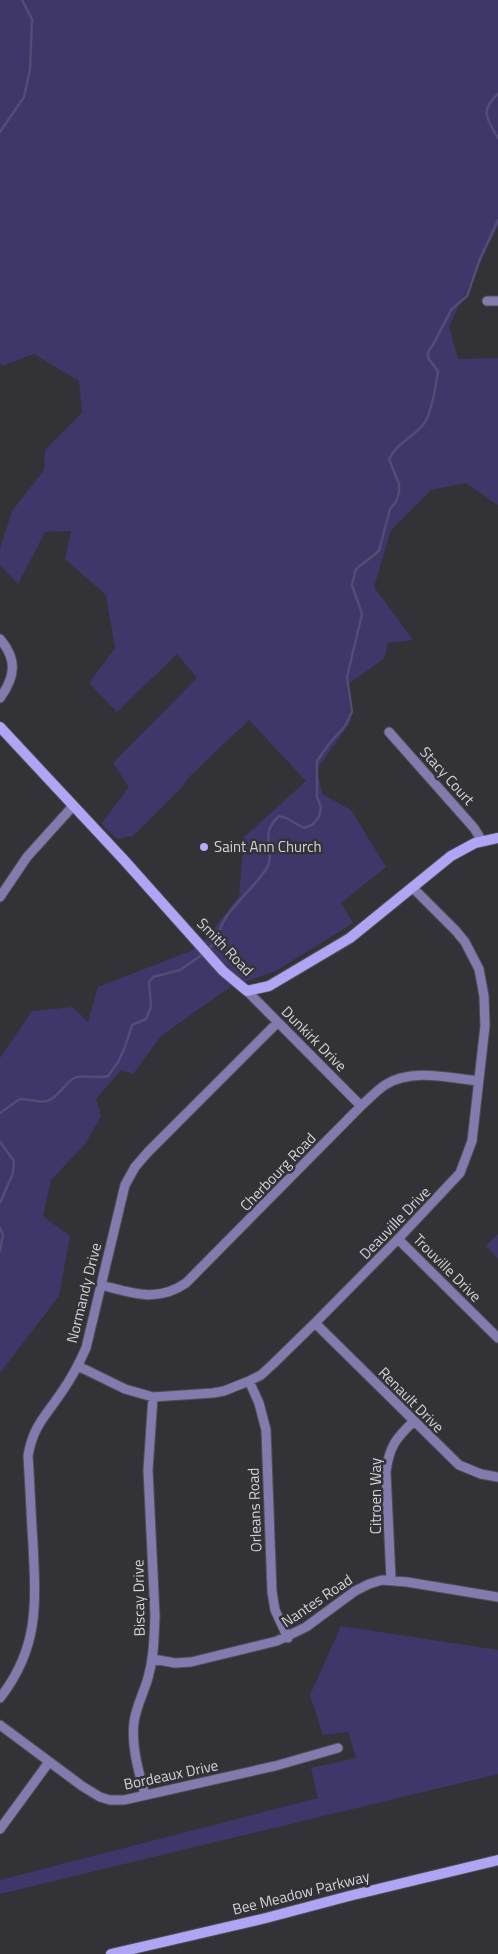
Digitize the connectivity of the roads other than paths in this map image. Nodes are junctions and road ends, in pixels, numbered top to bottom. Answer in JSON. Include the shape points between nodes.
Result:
{"nodes":[{"id":1,"x":487,"y":301,"type":"dead end"},
{"id":2,"x":498,"y":301,"type":"edge"},
{"id":3,"x":0,"y":639,"type":"edge"},
{"id":4,"x":0,"y":698,"type":"edge"},
{"id":5,"x":0,"y":727,"type":"edge"},
{"id":6,"x":389,"y":732,"type":"dead end"},
{"id":7,"x":73,"y":806,"type":"junction"},
{"id":8,"x":498,"y":838,"type":"edge"},
{"id":9,"x":482,"y":841,"type":"junction"},
{"id":10,"x":412,"y":887,"type":"junction"},
{"id":11,"x":0,"y":897,"type":"edge"},
{"id":12,"x":247,"y":991,"type":"junction"},
{"id":13,"x":277,"y":1023,"type":"junction"},
{"id":14,"x":478,"y":1081,"type":"junction"},
{"id":15,"x":361,"y":1106,"type":"junction"},
{"id":16,"x":398,"y":1239,"type":"junction"},
{"id":17,"x":101,"y":1284,"type":"junction"},
{"id":18,"x":315,"y":1323,"type":"junction"},
{"id":19,"x":498,"y":1338,"type":"edge"},
{"id":20,"x":78,"y":1366,"type":"junction"},
{"id":21,"x":249,"y":1381,"type":"junction"},
{"id":22,"x":153,"y":1397,"type":"junction"},
{"id":23,"x":413,"y":1422,"type":"junction"},
{"id":24,"x":498,"y":1477,"type":"edge"},
{"id":25,"x":391,"y":1579,"type":"junction"},
{"id":26,"x":498,"y":1597,"type":"edge"},
{"id":27,"x":288,"y":1638,"type":"junction"},
{"id":28,"x":153,"y":1658,"type":"junction"},
{"id":29,"x":0,"y":1698,"type":"edge"},
{"id":30,"x":0,"y":1725,"type":"edge"},
{"id":31,"x":338,"y":1748,"type":"dead end"},
{"id":32,"x":49,"y":1762,"type":"junction"},
{"id":33,"x":145,"y":1795,"type":"junction"},
{"id":34,"x":0,"y":1828,"type":"edge"},
{"id":35,"x":498,"y":1860,"type":"edge"},
{"id":36,"x":111,"y":1954,"type":"edge"}],
"edges":[{"from":1,"to":2,"type":"street"},
{"from":3,"to":4,"type":"street","via":[[9,649],[13,671]]},
{"from":5,"to":7,"type":"street","name":"Smith Road"},
{"from":6,"to":9,"type":"street","name":"Stacy Court"},
{"from":7,"to":11,"type":"street","via":[[27,857]]},
{"from":7,"to":12,"type":"street","name":"Smith Road","via":[[223,971]]},
{"from":8,"to":9,"type":"street","name":"Smith Road"},
{"from":9,"to":10,"type":"street","name":"Smith Road","via":[[451,856]]},
{"from":10,"to":12,"type":"street","name":"Smith Road","via":[[350,938],[269,986]]},
{"from":10,"to":14,"type":"street","name":"Deauville Drive","via":[[456,931],[479,969],[486,1011]]},
{"from":12,"to":13,"type":"street","name":"Dunkirk Drive"},
{"from":13,"to":15,"type":"street","name":"Dunkirk Drive"},
{"from":13,"to":17,"type":"street","name":"Normandy Drive","via":[[135,1167],[122,1194]]},
{"from":14,"to":15,"type":"street","name":"Cherbourg Road","via":[[408,1076],[387,1084]]},
{"from":14,"to":16,"type":"street","name":"Deauville Drive","via":[[472,1141],[465,1164],[452,1183]]},
{"from":15,"to":17,"type":"street","name":"Cherbourg Road","via":[[186,1283],[169,1293],[148,1296]]},
{"from":16,"to":18,"type":"street","name":"Deauville Drive"},
{"from":16,"to":19,"type":"street","name":"Trouville Drive"},
{"from":17,"to":20,"type":"street","name":"Normandy Drive","via":[[90,1333]]},
{"from":18,"to":21,"type":"street","name":"Deauville Drive","via":[[273,1364]]},
{"from":18,"to":23,"type":"street","name":"Renault Drive"},
{"from":20,"to":22,"type":"street","name":"Deauville Drive"},
{"from":20,"to":29,"type":"street","name":"Normandy Drive","via":[[37,1425],[31,1440],[28,1456],[34,1621],[25,1656]]},
{"from":21,"to":22,"type":"street","name":"Deauville Drive","via":[[213,1393]]},
{"from":21,"to":27,"type":"street","name":"Orleans Road","via":[[264,1418],[272,1592]]},
{"from":22,"to":28,"type":"street","name":"Biscay Drive","via":[[148,1470],[155,1616]]},
{"from":23,"to":24,"type":"street","name":"Renault Drive","via":[[459,1465]]},
{"from":23,"to":25,"type":"street","name":"Citroen Way","via":[[390,1448],[386,1472]]},
{"from":25,"to":26,"type":"street","name":"Nantes Road"},
{"from":25,"to":27,"type":"street","name":"Nantes Road","via":[[355,1590]]},
{"from":27,"to":28,"type":"street","name":"Nantes Road","via":[[191,1662],[175,1663]]},
{"from":28,"to":33,"type":"street","name":"Biscay Drive","via":[[134,1721],[133,1738]]},
{"from":30,"to":32,"type":"street","name":"Bordeaux Drive"},
{"from":31,"to":33,"type":"street","name":"Bordeaux Drive","via":[[276,1766]]},
{"from":32,"to":33,"type":"street","name":"Bordeaux Drive","via":[[100,1797],[124,1800]]},
{"from":32,"to":34,"type":"street"},
{"from":35,"to":36,"type":"street","name":"Bee Meadow Parkway"}]}
